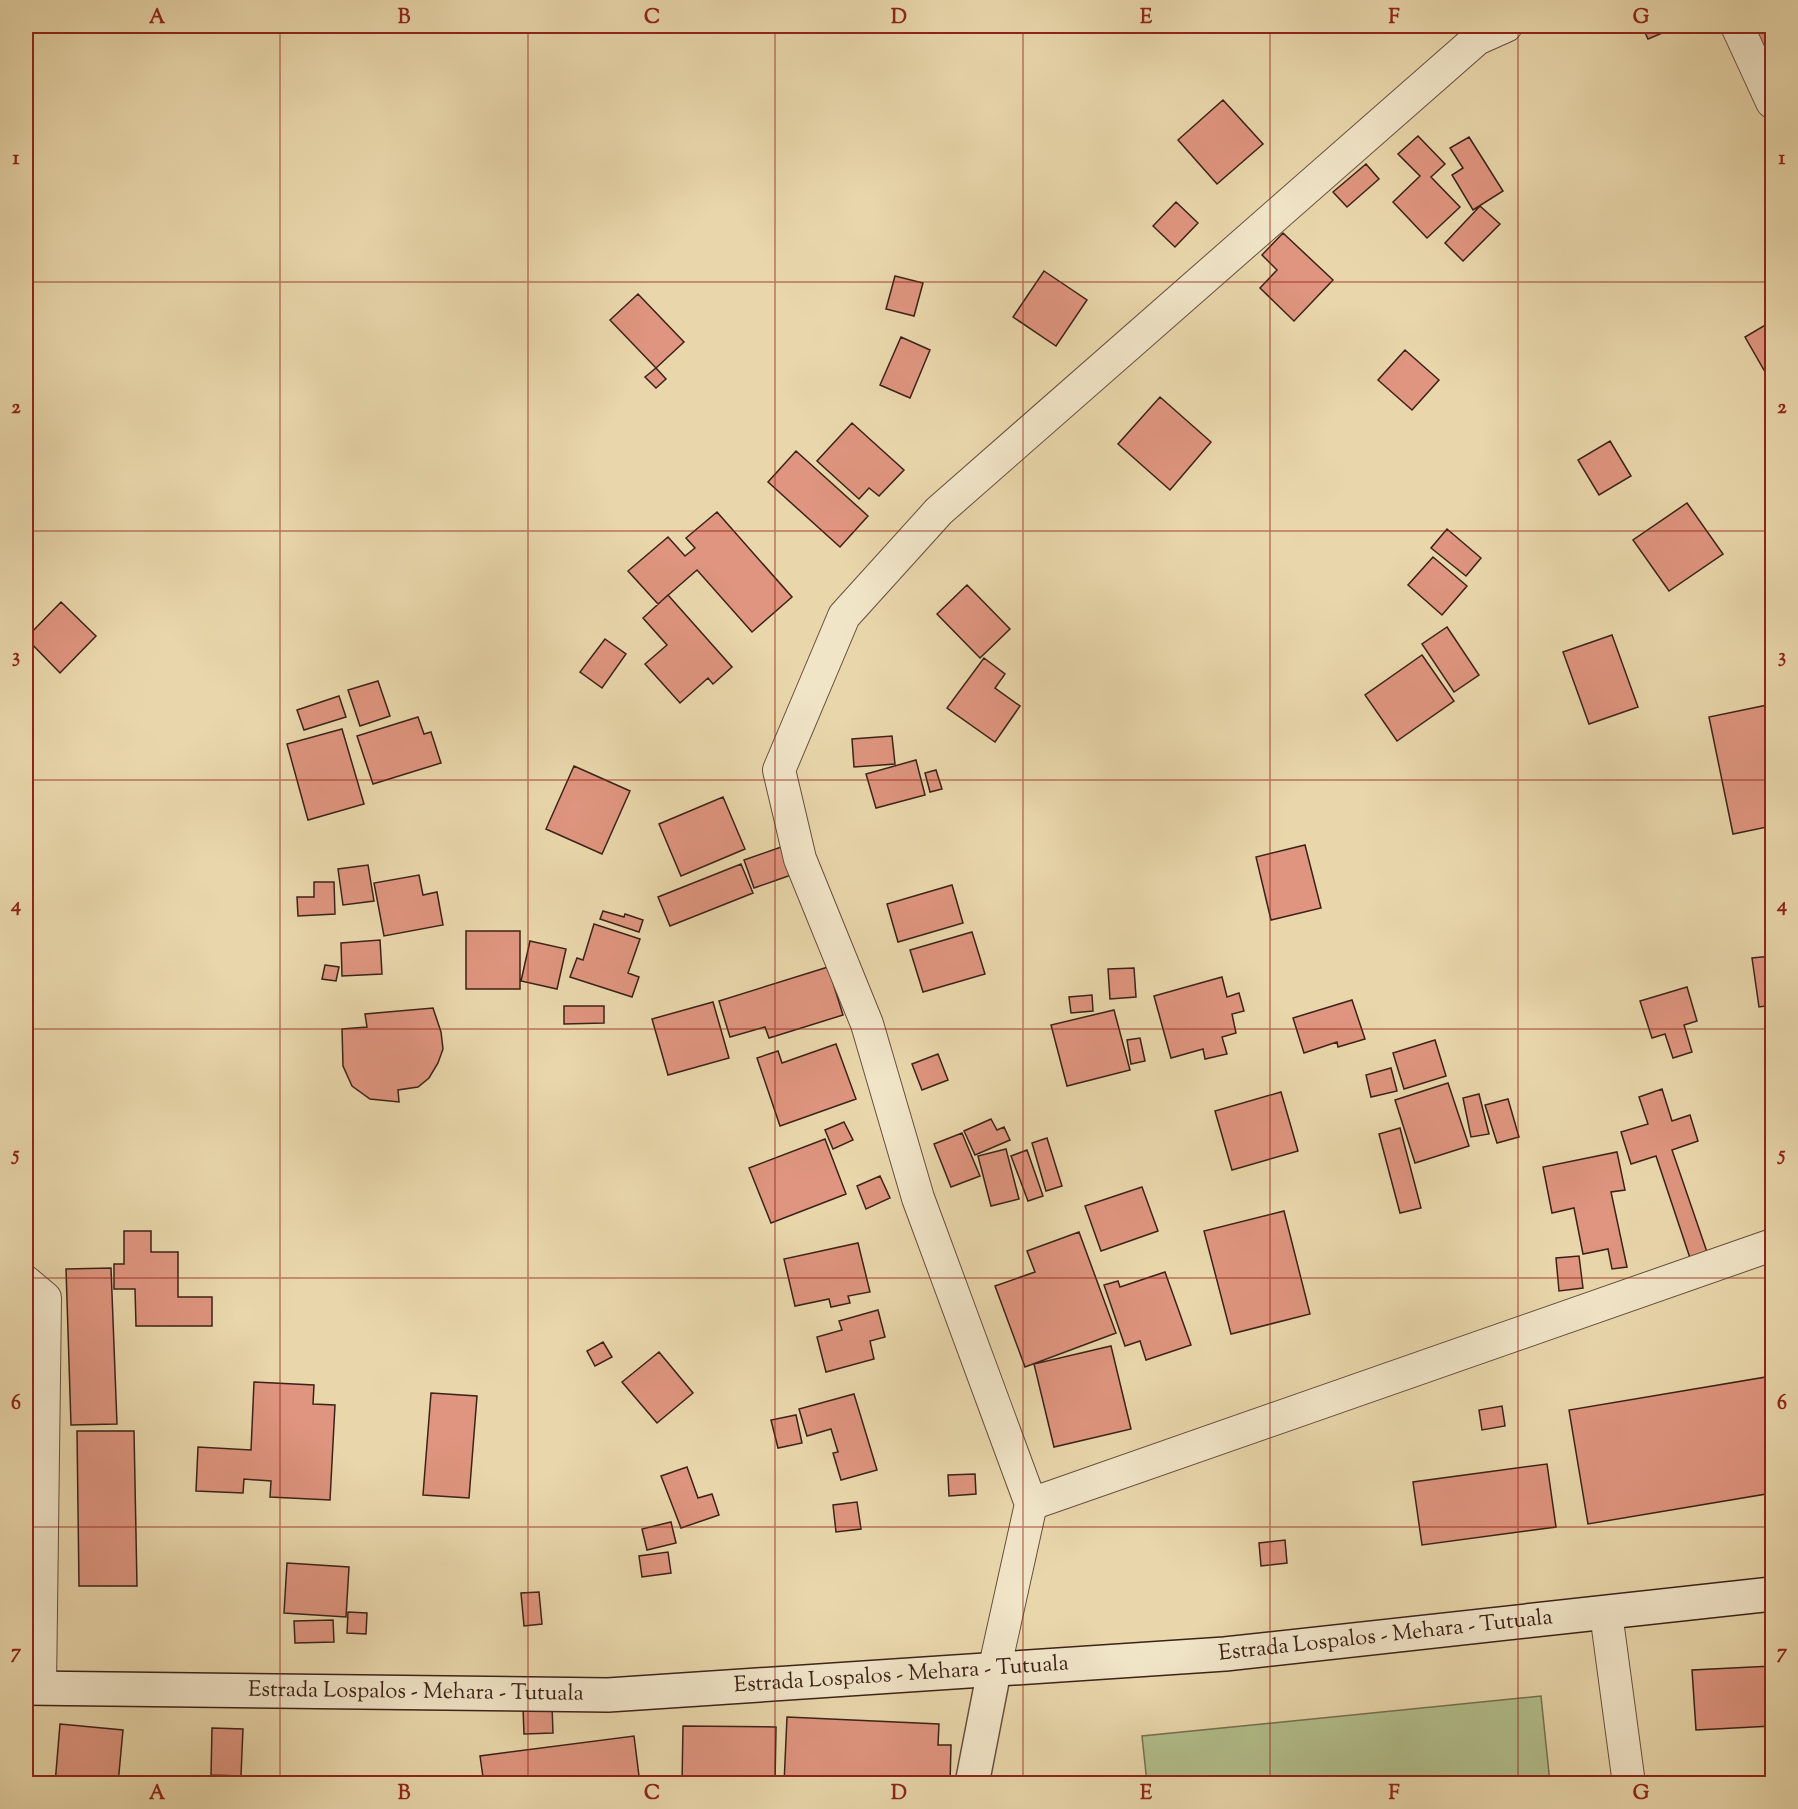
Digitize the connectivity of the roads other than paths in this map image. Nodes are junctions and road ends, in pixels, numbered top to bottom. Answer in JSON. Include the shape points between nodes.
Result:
{"nodes":[{"id":1,"x":1506,"y":26,"type":"edge"},
{"id":2,"x":1737,"y":26,"type":"edge"},
{"id":3,"x":1773,"y":102,"type":"edge"},
{"id":4,"x":1773,"y":1245,"type":"edge"},
{"id":5,"x":26,"y":1282,"type":"edge"},
{"id":6,"x":1031,"y":1504,"type":"junction"},
{"id":7,"x":34,"y":1545,"type":"edge"},
{"id":8,"x":1773,"y":1594,"type":"edge"},
{"id":9,"x":1606,"y":1612,"type":"junction"},
{"id":10,"x":994,"y":1671,"type":"junction"},
{"id":11,"x":33,"y":1688,"type":"edge"},
{"id":12,"x":972,"y":1784,"type":"edge"},
{"id":13,"x":1629,"y":1784,"type":"edge"}],
"edges":[{"from":1,"to":6,"type":"street","via":[[1477,39],[939,511],[844,616],[779,770],[800,859],[867,1024],[918,1198]]},
{"from":2,"to":3,"type":"street"},
{"from":4,"to":6,"type":"street"},
{"from":5,"to":7,"type":"street","via":[[45,1298]]},
{"from":6,"to":10,"type":"street"},
{"from":7,"to":11,"type":"street"},
{"from":8,"to":9,"type":"main road","name":"Estrada Lospalos - Mehara - Tutuala"},
{"from":9,"to":10,"type":"main road","name":"Estrada Lospalos - Mehara - Tutuala","via":[[1225,1654]]},
{"from":9,"to":13,"type":"street"},
{"from":10,"to":11,"type":"main road","name":"Estrada Lospalos - Mehara - Tutuala","via":[[608,1695]]},
{"from":10,"to":12,"type":"main road"}]}
